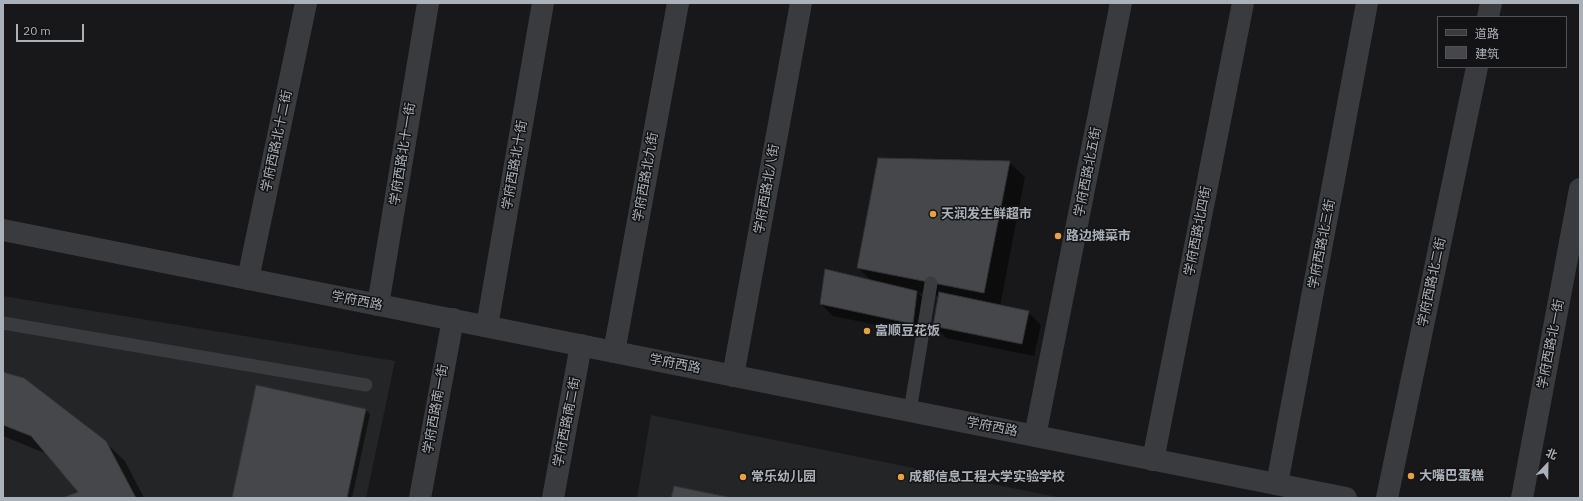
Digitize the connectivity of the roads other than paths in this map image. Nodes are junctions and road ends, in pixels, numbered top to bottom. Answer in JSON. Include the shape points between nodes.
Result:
{"nodes":[{"id":1,"x":306,"y":3,"type":"edge"},
{"id":2,"x":428,"y":3,"type":"edge"},
{"id":3,"x":543,"y":3,"type":"edge"},
{"id":4,"x":678,"y":3,"type":"edge"},
{"id":5,"x":801,"y":3,"type":"edge"},
{"id":6,"x":1121,"y":3,"type":"edge"},
{"id":7,"x":1243,"y":3,"type":"edge"},
{"id":8,"x":1367,"y":3,"type":"edge"},
{"id":9,"x":1491,"y":3,"type":"edge"},
{"id":10,"x":1488,"y":16,"type":"edge"},
{"id":11,"x":1477,"y":68,"type":"edge"},
{"id":12,"x":1580,"y":189,"type":"edge"},
{"id":13,"x":3,"y":230,"type":"edge"},
{"id":14,"x":248,"y":279,"type":"junction"},
{"id":15,"x":931,"y":283,"type":"dead end"},
{"id":16,"x":378,"y":305,"type":"junction"},
{"id":17,"x":452,"y":319,"type":"junction"},
{"id":18,"x":3,"y":323,"type":"edge"},
{"id":19,"x":487,"y":326,"type":"junction"},
{"id":20,"x":581,"y":345,"type":"junction"},
{"id":21,"x":614,"y":352,"type":"junction"},
{"id":22,"x":733,"y":376,"type":"junction"},
{"id":23,"x":366,"y":385,"type":"dead end"},
{"id":24,"x":910,"y":411,"type":"junction"},
{"id":25,"x":1035,"y":436,"type":"junction"},
{"id":26,"x":1153,"y":460,"type":"junction"},
{"id":27,"x":1277,"y":484,"type":"junction"},
{"id":28,"x":420,"y":498,"type":"edge"},
{"id":29,"x":553,"y":498,"type":"edge"},
{"id":30,"x":1346,"y":498,"type":"edge"},
{"id":31,"x":1387,"y":498,"type":"edge"},
{"id":32,"x":1522,"y":498,"type":"edge"}],
"edges":[{"from":1,"to":14,"type":"street","name":"学府西路北十二街"},
{"from":2,"to":16,"type":"street","name":"学府西路北十一街"},
{"from":3,"to":19,"type":"street","name":"学府西路北十街"},
{"from":4,"to":21,"type":"street","name":"学府西路北九街"},
{"from":5,"to":22,"type":"street","name":"学府西路北八街"},
{"from":6,"to":25,"type":"street","name":"学府西路北五街"},
{"from":7,"to":26,"type":"street","name":"学府西路北四街"},
{"from":8,"to":27,"type":"street","name":"学府西路北三街"},
{"from":9,"to":10,"type":"street"},
{"from":11,"to":31,"type":"street","name":"学府西路北二街"},
{"from":12,"to":32,"type":"street","name":"学府西路北一街"},
{"from":13,"to":14,"type":"street","name":"学府西路"},
{"from":14,"to":16,"type":"street","name":"学府西路"},
{"from":15,"to":24,"type":"lane"},
{"from":16,"to":17,"type":"street","name":"学府西路"},
{"from":17,"to":19,"type":"street","name":"学府西路"},
{"from":17,"to":28,"type":"street","name":"学府西路南一街"},
{"from":18,"to":23,"type":"lane"},
{"from":19,"to":20,"type":"street","name":"学府西路"},
{"from":20,"to":21,"type":"street","name":"学府西路"},
{"from":20,"to":29,"type":"street","name":"学府西路南二街"},
{"from":21,"to":22,"type":"street","name":"学府西路"},
{"from":22,"to":24,"type":"street","name":"学府西路"},
{"from":24,"to":25,"type":"street","name":"学府西路"},
{"from":25,"to":26,"type":"street","name":"学府西路"},
{"from":26,"to":27,"type":"street","name":"学府西路"},
{"from":27,"to":30,"type":"street","name":"学府西路"}]}
